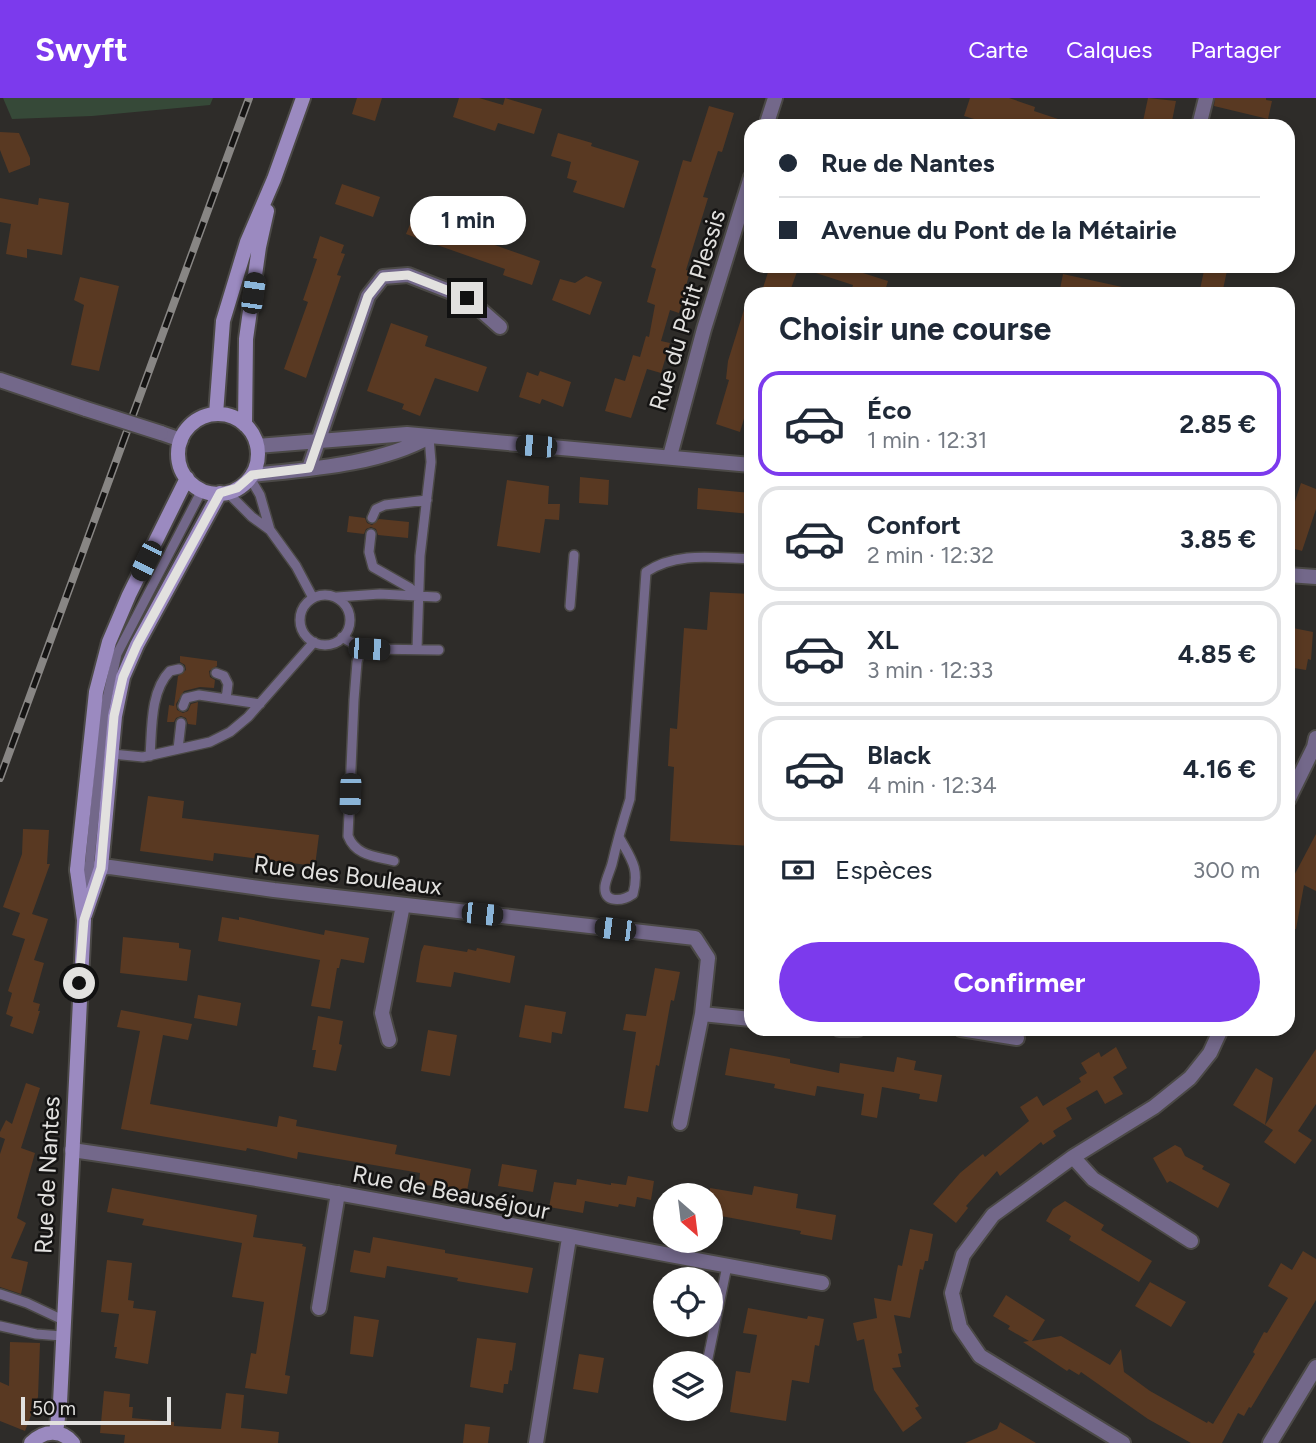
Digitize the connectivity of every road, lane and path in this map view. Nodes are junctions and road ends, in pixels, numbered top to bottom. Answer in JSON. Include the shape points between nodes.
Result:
{"nodes":[{"id":1,"x":303,"y":98,"type":"edge"},
{"id":2,"x":775,"y":98,"type":"edge"},
{"id":3,"x":1206,"y":98,"type":"edge"},
{"id":4,"x":768,"y":119,"type":"edge"},
{"id":5,"x":1201,"y":119,"type":"edge"},
{"id":6,"x":274,"y":179,"type":"junction"},
{"id":7,"x":744,"y":202,"type":"edge"},
{"id":8,"x":500,"y":327,"type":"dead end"},
{"id":9,"x":0,"y":380,"type":"edge"},
{"id":10,"x":216,"y":414,"type":"junction"},
{"id":11,"x":245,"y":425,"type":"junction"},
{"id":12,"x":429,"y":437,"type":"junction"},
{"id":13,"x":181,"y":440,"type":"junction"},
{"id":14,"x":318,"y":443,"type":"junction"},
{"id":15,"x":257,"y":446,"type":"junction"},
{"id":16,"x":670,"y":457,"type":"junction"},
{"id":17,"x":744,"y":464,"type":"edge"},
{"id":18,"x":309,"y":468,"type":"junction"},
{"id":19,"x":251,"y":476,"type":"junction"},
{"id":20,"x":187,"y":478,"type":"junction"},
{"id":21,"x":202,"y":490,"type":"junction"},
{"id":22,"x":224,"y":493,"type":"junction"},
{"id":23,"x":427,"y":500,"type":"junction"},
{"id":24,"x":372,"y":518,"type":"dead end"},
{"id":25,"x":270,"y":530,"type":"junction"},
{"id":26,"x":371,"y":534,"type":"dead end"},
{"id":27,"x":574,"y":555,"type":"dead end"},
{"id":28,"x":744,"y":559,"type":"edge"},
{"id":29,"x":1295,"y":576,"type":"edge"},
{"id":30,"x":1316,"y":578,"type":"edge"},
{"id":31,"x":418,"y":596,"type":"junction"},
{"id":32,"x":335,"y":597,"type":"junction"},
{"id":33,"x":436,"y":597,"type":"dead end"},
{"id":34,"x":313,"y":598,"type":"junction"},
{"id":35,"x":570,"y":606,"type":"dead end"},
{"id":36,"x":342,"y":637,"type":"junction"},
{"id":37,"x":314,"y":642,"type":"junction"},
{"id":38,"x":361,"y":648,"type":"junction"},
{"id":39,"x":417,"y":649,"type":"junction"},
{"id":40,"x":439,"y":650,"type":"dead end"},
{"id":41,"x":179,"y":669,"type":"dead end"},
{"id":42,"x":216,"y":673,"type":"dead end"},
{"id":43,"x":226,"y":699,"type":"junction"},
{"id":44,"x":260,"y":704,"type":"junction"},
{"id":45,"x":183,"y":706,"type":"dead end"},
{"id":46,"x":181,"y":723,"type":"dead end"},
{"id":47,"x":1316,"y":738,"type":"edge"},
{"id":48,"x":177,"y":749,"type":"junction"},
{"id":49,"x":112,"y":754,"type":"junction"},
{"id":50,"x":150,"y":756,"type":"junction"},
{"id":51,"x":1295,"y":786,"type":"edge"},
{"id":52,"x":619,"y":838,"type":"junction"},
{"id":53,"x":394,"y":861,"type":"dead end"},
{"id":54,"x":89,"y":869,"type":"junction"},
{"id":55,"x":403,"y":905,"type":"junction"},
{"id":56,"x":84,"y":920,"type":"junction"},
{"id":57,"x":702,"y":1014,"type":"junction"},
{"id":58,"x":744,"y":1018,"type":"edge"},
{"id":59,"x":1005,"y":1036,"type":"edge"},
{"id":60,"x":1218,"y":1036,"type":"edge"},
{"id":61,"x":1017,"y":1038,"type":"dead end"},
{"id":62,"x":389,"y":1040,"type":"dead end"},
{"id":63,"x":680,"y":1123,"type":"dead end"},
{"id":64,"x":72,"y":1150,"type":"junction"},
{"id":65,"x":1073,"y":1157,"type":"junction"},
{"id":66,"x":338,"y":1193,"type":"junction"},
{"id":67,"x":569,"y":1238,"type":"junction"},
{"id":68,"x":1191,"y":1241,"type":"dead end"},
{"id":69,"x":727,"y":1266,"type":"junction"},
{"id":70,"x":822,"y":1283,"type":"dead end"},
{"id":71,"x":0,"y":1294,"type":"edge"},
{"id":72,"x":319,"y":1308,"type":"dead end"},
{"id":73,"x":63,"y":1320,"type":"junction"},
{"id":74,"x":0,"y":1326,"type":"edge"},
{"id":75,"x":62,"y":1336,"type":"junction"},
{"id":76,"x":709,"y":1351,"type":"edge"},
{"id":77,"x":1316,"y":1367,"type":"edge"},
{"id":78,"x":56,"y":1432,"type":"junction"},
{"id":79,"x":31,"y":1443,"type":"edge"},
{"id":80,"x":73,"y":1443,"type":"edge"},
{"id":81,"x":536,"y":1443,"type":"edge"},
{"id":82,"x":1124,"y":1443,"type":"edge"},
{"id":83,"x":1270,"y":1443,"type":"edge"}],
"edges":[{"from":1,"to":6,"type":"street"},
{"from":2,"to":4,"type":"street"},
{"from":3,"to":5,"type":"street"},
{"from":6,"to":10,"type":"street","via":[[247,242],[223,321]]},
{"from":6,"to":11,"type":"street","via":[[246,340]]},
{"from":7,"to":16,"type":"street","name":"Rue du Petit Plessis"},
{"from":8,"to":14,"type":"street","via":[[467,298],[408,275],[383,277],[368,296]]},
{"from":9,"to":13,"type":"street","bridge":true},
{"from":10,"to":11,"type":"street","via":[[234,417]]},
{"from":10,"to":13,"type":"street","via":[[196,421]]},
{"from":11,"to":15,"type":"street"},
{"from":12,"to":14,"type":"street","via":[[407,434]]},
{"from":12,"to":16,"type":"street"},
{"from":12,"to":18,"type":"street","via":[[398,450]]},
{"from":12,"to":23,"type":"lane"},
{"from":13,"to":20,"type":"street","via":[[179,461]]},
{"from":14,"to":15,"type":"street"},
{"from":14,"to":18,"type":"street"},
{"from":15,"to":19,"type":"street","via":[[257,464]]},
{"from":16,"to":17,"type":"street"},
{"from":18,"to":19,"type":"street"},
{"from":19,"to":22,"type":"street"},
{"from":19,"to":25,"type":"lane"},
{"from":20,"to":21,"type":"street"},
{"from":20,"to":54,"type":"street","name":"Rue de Nantes","via":[[109,642],[96,692]]},
{"from":21,"to":22,"type":"street"},
{"from":21,"to":54,"type":"lane","via":[[117,654],[105,707]]},
{"from":22,"to":25,"type":"lane"},
{"from":22,"to":49,"type":"street","name":"Rue de Nantes","via":[[123,677]]},
{"from":23,"to":24,"type":"lane","via":[[385,505],[376,509]]},
{"from":23,"to":31,"type":"lane"},
{"from":25,"to":34,"type":"lane"},
{"from":26,"to":31,"type":"lane","via":[[373,567]]},
{"from":27,"to":35,"type":"lane"},
{"from":28,"to":52,"type":"lane","via":[[681,557],[646,572],[630,799]]},
{"from":29,"to":30,"type":"street"},
{"from":31,"to":32,"type":"lane"},
{"from":31,"to":33,"type":"lane"},
{"from":31,"to":39,"type":"lane"},
{"from":32,"to":34,"type":"lane"},
{"from":32,"to":36,"type":"lane","via":[[349,615]]},
{"from":34,"to":37,"type":"lane","via":[[300,616],[303,631]]},
{"from":36,"to":37,"type":"lane","via":[[329,644]]},
{"from":36,"to":38,"type":"lane"},
{"from":37,"to":44,"type":"lane"},
{"from":38,"to":39,"type":"lane"},
{"from":38,"to":53,"type":"lane","via":[[348,836],[362,853]]},
{"from":39,"to":40,"type":"lane"},
{"from":41,"to":50,"type":"lane","via":[[170,671],[161,682]]},
{"from":42,"to":43,"type":"lane","via":[[228,684]]},
{"from":43,"to":44,"type":"lane"},
{"from":43,"to":45,"type":"lane","via":[[189,696]]},
{"from":44,"to":48,"type":"lane","via":[[230,732]]},
{"from":46,"to":48,"type":"lane"},
{"from":47,"to":51,"type":"street"},
{"from":48,"to":50,"type":"lane"},
{"from":49,"to":50,"type":"lane"},
{"from":49,"to":54,"type":"street","name":"Rue de Nantes","via":[[105,808]]},
{"from":52,"to":52,"type":"lane","via":[[605,887],[606,895],[620,901],[633,894],[637,879]]},
{"from":54,"to":55,"type":"street","name":"Rue des Bouleaux","via":[[110,867]]},
{"from":54,"to":56,"type":"street","name":"Rue de Nantes"},
{"from":54,"to":56,"type":"street","name":"Rue de Nantes"},
{"from":55,"to":57,"type":"street","name":"Rue des Bouleaux","via":[[695,939],[708,958]]},
{"from":55,"to":62,"type":"street","via":[[382,1013]]},
{"from":56,"to":64,"type":"street","name":"Rue de Nantes"},
{"from":57,"to":58,"type":"street"},
{"from":57,"to":63,"type":"street","name":"Rue des Bouleaux"},
{"from":59,"to":61,"type":"street"},
{"from":60,"to":65,"type":"street","via":[[1190,1078],[1154,1107]]},
{"from":64,"to":66,"type":"street","name":"Rue de Beauséjour"},
{"from":64,"to":73,"type":"street","name":"Rue de Nantes"},
{"from":65,"to":68,"type":"street","via":[[1093,1179]]},
{"from":65,"to":82,"type":"street","via":[[993,1215],[963,1255],[952,1293],[960,1327],[980,1356]]},
{"from":66,"to":67,"type":"street","name":"Rue de Beauséjour"},
{"from":66,"to":72,"type":"street"},
{"from":67,"to":69,"type":"street","name":"Rue de Beauséjour"},
{"from":67,"to":81,"type":"street"},
{"from":69,"to":70,"type":"street","name":"Rue de Beauséjour"},
{"from":69,"to":76,"type":"lane"},
{"from":71,"to":73,"type":"lane"},
{"from":73,"to":75,"type":"street","name":"Rue de Nantes"},
{"from":74,"to":75,"type":"lane"},
{"from":75,"to":78,"type":"street","name":"Rue de Nantes"},
{"from":77,"to":83,"type":"street"},
{"from":78,"to":79,"type":"street","via":[[39,1435]]},
{"from":78,"to":80,"type":"street"}]}
